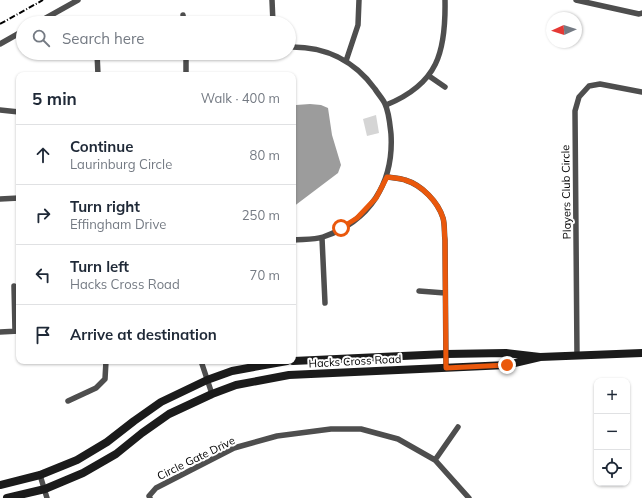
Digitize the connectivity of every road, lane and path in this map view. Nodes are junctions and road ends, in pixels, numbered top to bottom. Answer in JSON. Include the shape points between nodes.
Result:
{"nodes":[{"id":1,"x":78,"y":0,"type":"edge"},
{"id":2,"x":272,"y":0,"type":"edge"},
{"id":3,"x":359,"y":0,"type":"edge"},
{"id":4,"x":446,"y":0,"type":"edge"},
{"id":5,"x":576,"y":0,"type":"edge"},
{"id":6,"x":642,"y":13,"type":"edge"},
{"id":7,"x":49,"y":16,"type":"edge"},
{"id":8,"x":273,"y":16,"type":"edge"},
{"id":9,"x":16,"y":35,"type":"edge"},
{"id":10,"x":0,"y":44,"type":"edge"},
{"id":11,"x":296,"y":47,"type":"edge"},
{"id":12,"x":97,"y":60,"type":"edge"},
{"id":13,"x":186,"y":60,"type":"edge"},
{"id":14,"x":346,"y":61,"type":"junction"},
{"id":15,"x":98,"y":72,"type":"edge"},
{"id":16,"x":186,"y":72,"type":"edge"},
{"id":17,"x":429,"y":76,"type":"junction"},
{"id":18,"x":445,"y":87,"type":"dead end"},
{"id":19,"x":642,"y":92,"type":"edge"},
{"id":20,"x":386,"y":105,"type":"junction"},
{"id":21,"x":0,"y":110,"type":"edge"},
{"id":22,"x":16,"y":112,"type":"edge"},
{"id":23,"x":387,"y":177,"type":"junction"},
{"id":24,"x":16,"y":198,"type":"edge"},
{"id":25,"x":0,"y":199,"type":"edge"},
{"id":26,"x":322,"y":238,"type":"junction"},
{"id":27,"x":296,"y":240,"type":"edge"},
{"id":28,"x":14,"y":286,"type":"dead end"},
{"id":29,"x":419,"y":291,"type":"dead end"},
{"id":30,"x":446,"y":293,"type":"junction"},
{"id":31,"x":325,"y":302,"type":"dead end"},
{"id":32,"x":16,"y":316,"type":"edge"},
{"id":33,"x":16,"y":331,"type":"edge"},
{"id":34,"x":0,"y":332,"type":"edge"},
{"id":35,"x":642,"y":353,"type":"edge"},
{"id":36,"x":446,"y":354,"type":"junction"},
{"id":37,"x":577,"y":356,"type":"junction"},
{"id":38,"x":540,"y":357,"type":"junction"},
{"id":39,"x":296,"y":361,"type":"edge"},
{"id":40,"x":106,"y":364,"type":"edge"},
{"id":41,"x":202,"y":364,"type":"edge"},
{"id":42,"x":270,"y":364,"type":"edge"},
{"id":43,"x":446,"y":368,"type":"junction"},
{"id":44,"x":207,"y":380,"type":"junction"},
{"id":45,"x":212,"y":394,"type":"junction"},
{"id":46,"x":68,"y":401,"type":"dead end"},
{"id":47,"x":458,"y":427,"type":"dead end"},
{"id":48,"x":435,"y":460,"type":"junction"},
{"id":49,"x":40,"y":475,"type":"junction"},
{"id":50,"x":0,"y":485,"type":"edge"},
{"id":51,"x":44,"y":489,"type":"junction"},
{"id":52,"x":150,"y":497,"type":"edge"},
{"id":53,"x":7,"y":498,"type":"edge"},
{"id":54,"x":47,"y":498,"type":"edge"},
{"id":55,"x":469,"y":498,"type":"edge"}],
"edges":[{"from":1,"to":7,"type":"street"},
{"from":2,"to":8,"type":"street"},
{"from":3,"to":14,"type":"street","via":[[358,26]]},
{"from":4,"to":17,"type":"street","via":[[444,40]]},
{"from":5,"to":6,"type":"street"},
{"from":9,"to":10,"type":"street"},
{"from":11,"to":14,"type":"street","via":[[331,53]]},
{"from":12,"to":15,"type":"street"},
{"from":13,"to":16,"type":"street"},
{"from":14,"to":20,"type":"street","via":[[368,79]]},
{"from":17,"to":18,"type":"street"},
{"from":17,"to":20,"type":"street","via":[[404,96]]},
{"from":19,"to":37,"type":"street","name":"Players Club Circle","via":[[600,84],[589,86],[578,97],[575,111]]},
{"from":20,"to":23,"type":"street","via":[[392,149]]},
{"from":21,"to":22,"type":"street"},
{"from":23,"to":26,"type":"street","via":[[366,210],[349,224]]},
{"from":23,"to":30,"type":"street","via":[[405,180],[418,186],[438,207],[443,219]]},
{"from":24,"to":25,"type":"street"},
{"from":26,"to":27,"type":"street"},
{"from":26,"to":31,"type":"street"},
{"from":28,"to":32,"type":"street"},
{"from":29,"to":30,"type":"street"},
{"from":30,"to":36,"type":"street"},
{"from":33,"to":34,"type":"street"},
{"from":35,"to":37,"type":"main road","name":"Hacks Cross Road"},
{"from":36,"to":38,"type":"main road","name":"Hacks Cross Road","via":[[506,353]]},
{"from":36,"to":39,"type":"main road","name":"Hacks Cross Road"},
{"from":36,"to":43,"type":"street"},
{"from":37,"to":38,"type":"main road","name":"Hacks Cross Road"},
{"from":38,"to":43,"type":"main road","name":"Hacks Cross Road","via":[[507,365]]},
{"from":40,"to":46,"type":"street","via":[[104,379],[96,388]]},
{"from":41,"to":44,"type":"street"},
{"from":42,"to":44,"type":"main road","via":[[232,371]]},
{"from":43,"to":45,"type":"main road","name":"Hacks Cross Road","via":[[289,375],[236,385]]},
{"from":44,"to":45,"type":"street"},
{"from":44,"to":49,"type":"main road","via":[[161,402],[107,442],[77,460]]},
{"from":45,"to":51,"type":"main road","name":"Hacks Cross Road","via":[[169,414],[116,454],[83,473]]},
{"from":47,"to":48,"type":"street"},
{"from":48,"to":52,"type":"street","name":"Circle Gate Drive","via":[[398,439],[360,429],[331,429],[277,436],[234,448],[156,488]]},
{"from":48,"to":55,"type":"street","name":"Circle Gate Drive"},
{"from":49,"to":50,"type":"main road"},
{"from":49,"to":51,"type":"street"},
{"from":51,"to":53,"type":"main road","name":"Hacks Cross Road"},
{"from":51,"to":54,"type":"street"}]}
